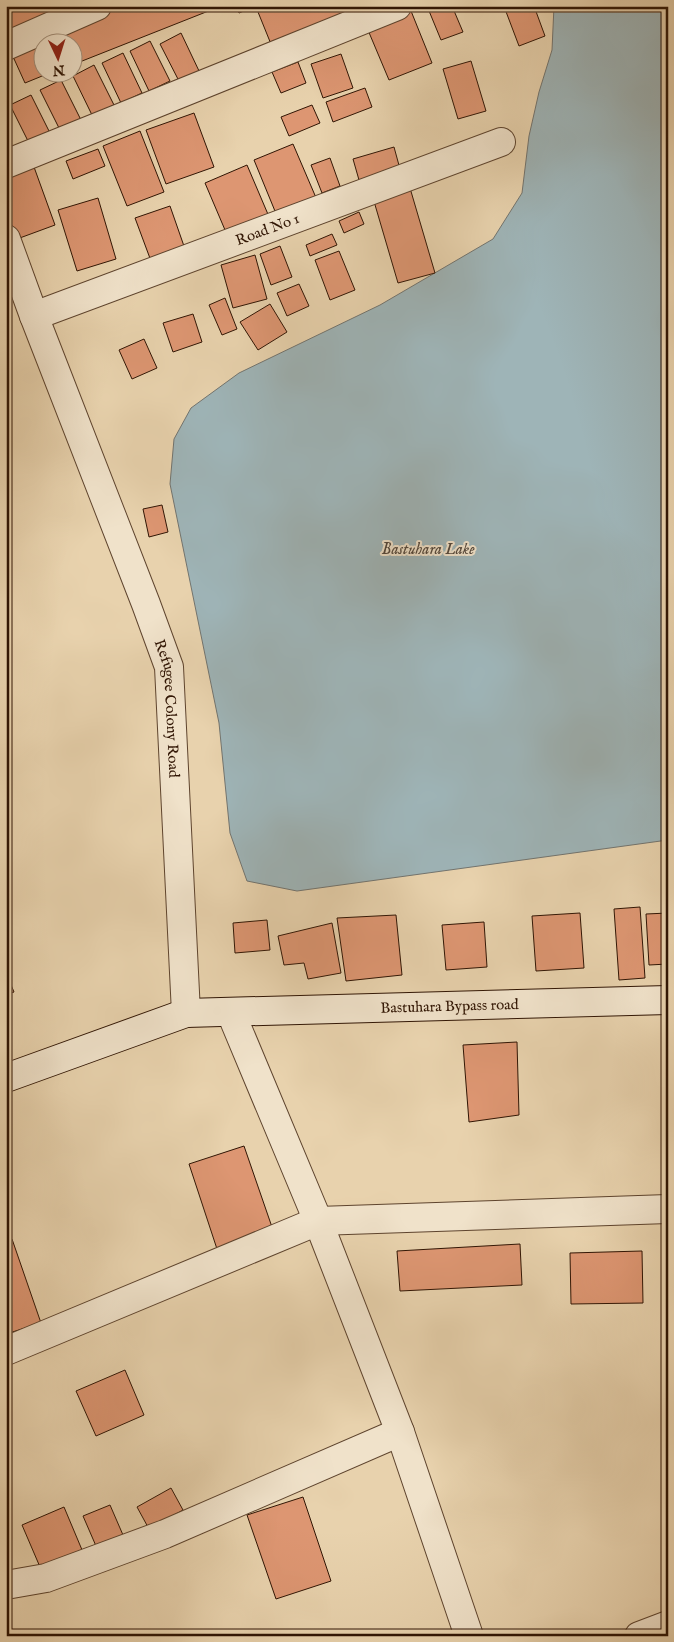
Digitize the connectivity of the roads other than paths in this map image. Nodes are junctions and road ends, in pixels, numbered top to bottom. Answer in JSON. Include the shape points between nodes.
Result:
{"nodes":[{"id":1,"x":97,"y":6,"type":"edge"},
{"id":2,"x":397,"y":6,"type":"edge"},
{"id":3,"x":6,"y":46,"type":"edge"},
{"id":4,"x":501,"y":142,"type":"dead end"},
{"id":5,"x":6,"y":164,"type":"edge"},
{"id":6,"x":6,"y":240,"type":"edge"},
{"id":7,"x":34,"y":316,"type":"junction"},
{"id":8,"x":668,"y":1000,"type":"edge"},
{"id":9,"x":186,"y":1013,"type":"junction"},
{"id":10,"x":231,"y":1013,"type":"junction"},
{"id":11,"x":6,"y":1078,"type":"edge"},
{"id":12,"x":668,"y":1209,"type":"edge"},
{"id":13,"x":318,"y":1221,"type":"junction"},
{"id":14,"x":6,"y":1351,"type":"edge"},
{"id":15,"x":400,"y":1432,"type":"junction"},
{"id":16,"x":6,"y":1585,"type":"edge"},
{"id":17,"x":668,"y":1625,"type":"edge"},
{"id":18,"x":469,"y":1636,"type":"edge"},
{"id":19,"x":639,"y":1636,"type":"edge"}],
"edges":[{"from":1,"to":3,"type":"street"},
{"from":2,"to":5,"type":"street"},
{"from":4,"to":7,"type":"street","name":"Road No 1"},
{"from":6,"to":7,"type":"street","name":"Refugee Colony Road"},
{"from":7,"to":9,"type":"street","name":"Refugee Colony Road","via":[[169,667]]},
{"from":8,"to":10,"type":"street","name":"Bastuhara Bypass road"},
{"from":9,"to":10,"type":"street","name":"Bastuhara Bypass road"},
{"from":9,"to":11,"type":"street"},
{"from":10,"to":13,"type":"street"},
{"from":12,"to":13,"type":"street"},
{"from":13,"to":14,"type":"street"},
{"from":13,"to":15,"type":"street"},
{"from":15,"to":16,"type":"street","via":[[165,1534],[46,1578]]},
{"from":15,"to":18,"type":"street"},
{"from":17,"to":19,"type":"street"}]}
